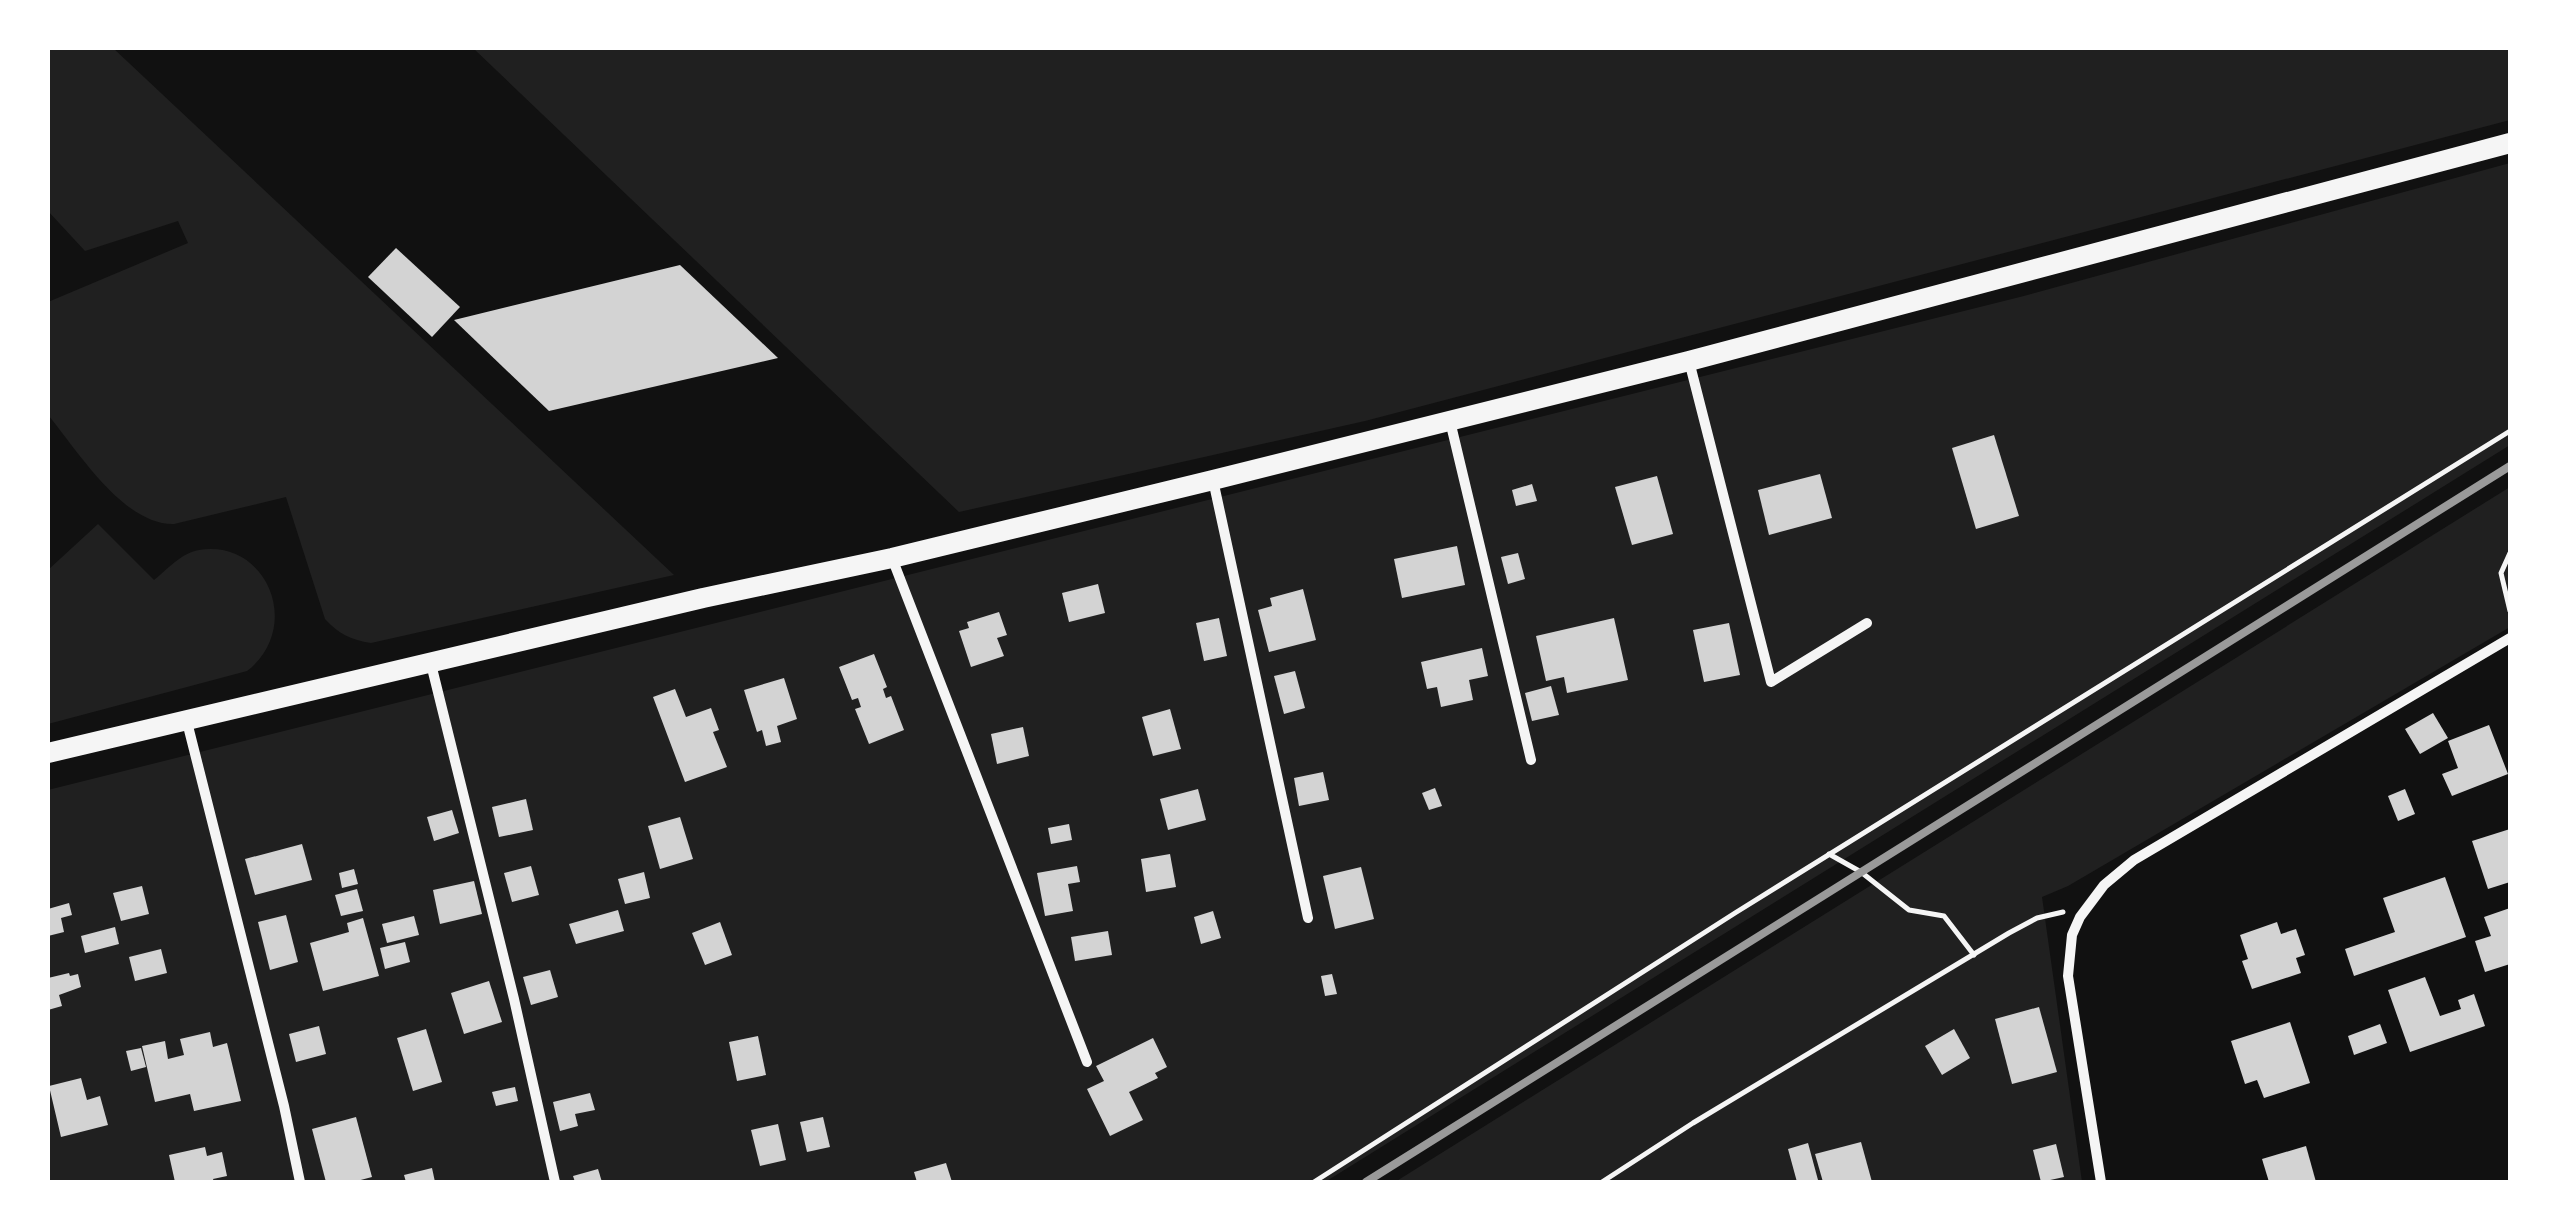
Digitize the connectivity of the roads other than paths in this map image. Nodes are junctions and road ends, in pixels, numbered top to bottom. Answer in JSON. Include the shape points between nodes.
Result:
{"nodes":[{"id":1,"x":2510,"y":142,"type":"edge"},
{"id":2,"x":1688,"y":361,"type":"junction"},
{"id":3,"x":1450,"y":421,"type":"junction"},
{"id":4,"x":1213,"y":480,"type":"junction"},
{"id":5,"x":892,"y":558,"type":"junction"},
{"id":6,"x":1867,"y":623,"type":"dead end"},
{"id":7,"x":2510,"y":638,"type":"edge"},
{"id":8,"x":431,"y":664,"type":"junction"},
{"id":9,"x":188,"y":722,"type":"junction"},
{"id":10,"x":48,"y":753,"type":"edge"},
{"id":11,"x":1531,"y":760,"type":"dead end"},
{"id":12,"x":1308,"y":918,"type":"dead end"},
{"id":13,"x":1087,"y":1062,"type":"dead end"},
{"id":14,"x":300,"y":1182,"type":"edge"},
{"id":15,"x":555,"y":1182,"type":"edge"},
{"id":16,"x":2101,"y":1182,"type":"edge"}],
"edges":[{"from":1,"to":2,"type":"main road"},
{"from":2,"to":3,"type":"main road"},
{"from":2,"to":6,"type":"street","via":[[1771,682]]},
{"from":3,"to":4,"type":"main road"},
{"from":3,"to":11,"type":"street"},
{"from":4,"to":5,"type":"main road"},
{"from":4,"to":12,"type":"street"},
{"from":5,"to":8,"type":"main road"},
{"from":5,"to":13,"type":"street"},
{"from":7,"to":16,"type":"street","via":[[2134,860],[2104,885],[2072,935],[2068,976]]},
{"from":8,"to":9,"type":"main road"},
{"from":8,"to":15,"type":"street"},
{"from":9,"to":10,"type":"main road"},
{"from":9,"to":14,"type":"street"}]}
